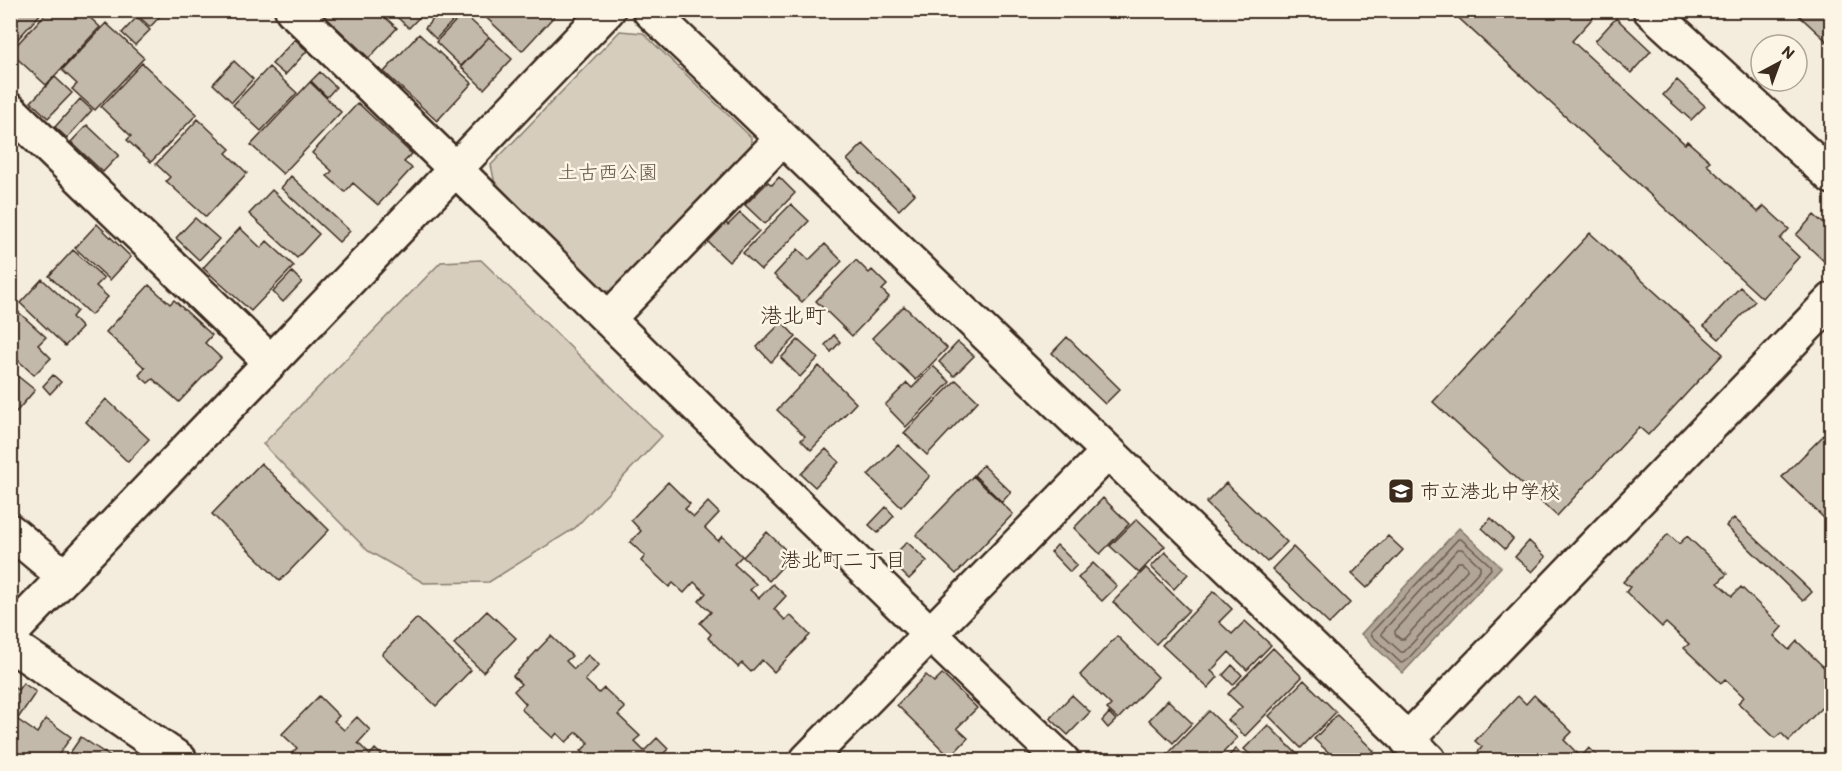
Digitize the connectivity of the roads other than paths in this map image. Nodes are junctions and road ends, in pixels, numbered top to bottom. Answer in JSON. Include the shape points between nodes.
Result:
{"nodes":[{"id":1,"x":292,"y":10,"type":"edge"},
{"id":2,"x":608,"y":10,"type":"edge"},
{"id":3,"x":649,"y":10,"type":"edge"},
{"id":4,"x":1650,"y":10,"type":"edge"},
{"id":5,"x":10,"y":110,"type":"edge"},
{"id":6,"x":782,"y":139,"type":"junction"},
{"id":7,"x":456,"y":168,"type":"junction"},
{"id":8,"x":1832,"y":177,"type":"edge"},
{"id":9,"x":1832,"y":300,"type":"edge"},
{"id":10,"x":608,"y":319,"type":"junction"},
{"id":11,"x":271,"y":362,"type":"junction"},
{"id":12,"x":1108,"y":452,"type":"junction"},
{"id":13,"x":10,"y":531,"type":"edge"},
{"id":14,"x":65,"y":577,"type":"junction"},
{"id":15,"x":10,"y":634,"type":"edge"},
{"id":16,"x":929,"y":635,"type":"junction"},
{"id":17,"x":10,"y":644,"type":"edge"},
{"id":18,"x":1412,"y":751,"type":"edge"},
{"id":19,"x":180,"y":760,"type":"edge"},
{"id":20,"x":807,"y":760,"type":"edge"},
{"id":21,"x":1062,"y":760,"type":"edge"}],
"edges":[{"from":1,"to":7,"type":"street"},
{"from":2,"to":7,"type":"street"},
{"from":3,"to":6,"type":"street"},
{"from":4,"to":8,"type":"street"},
{"from":5,"to":11,"type":"street"},
{"from":6,"to":10,"type":"street"},
{"from":6,"to":12,"type":"street"},
{"from":7,"to":10,"type":"street"},
{"from":7,"to":11,"type":"street"},
{"from":9,"to":18,"type":"street"},
{"from":10,"to":16,"type":"street"},
{"from":11,"to":14,"type":"street"},
{"from":12,"to":16,"type":"street"},
{"from":12,"to":18,"type":"street"},
{"from":13,"to":14,"type":"street"},
{"from":14,"to":15,"type":"street"},
{"from":16,"to":20,"type":"street"},
{"from":16,"to":21,"type":"street"},
{"from":17,"to":19,"type":"street"}]}
